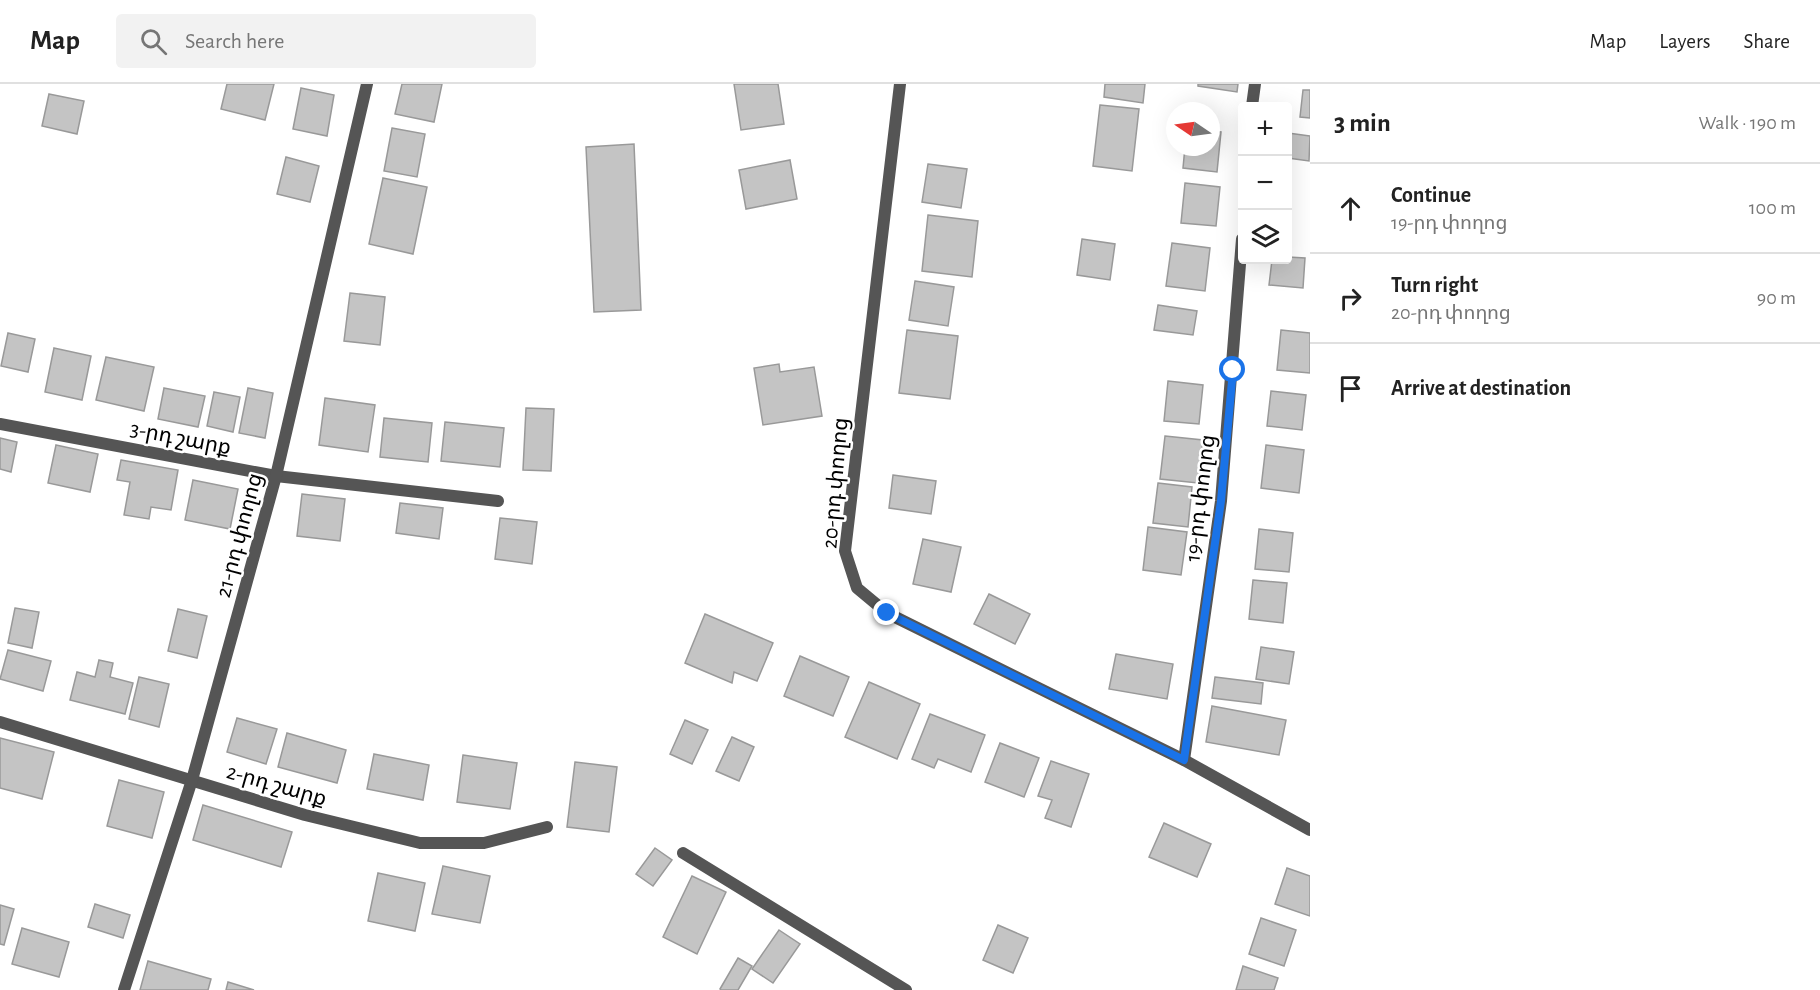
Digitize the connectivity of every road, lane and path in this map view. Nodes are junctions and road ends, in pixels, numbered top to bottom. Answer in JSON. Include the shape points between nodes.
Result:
{"nodes":[{"id":1,"x":367,"y":84,"type":"edge"},
{"id":2,"x":900,"y":84,"type":"edge"},
{"id":3,"x":1255,"y":84,"type":"edge"},
{"id":4,"x":1253,"y":102,"type":"edge"},
{"id":5,"x":1240,"y":264,"type":"edge"},
{"id":6,"x":0,"y":424,"type":"edge"},
{"id":7,"x":276,"y":476,"type":"junction"},
{"id":8,"x":498,"y":501,"type":"dead end"},
{"id":9,"x":0,"y":722,"type":"edge"},
{"id":10,"x":1184,"y":760,"type":"junction"},
{"id":11,"x":192,"y":780,"type":"junction"},
{"id":12,"x":547,"y":827,"type":"dead end"},
{"id":13,"x":1310,"y":830,"type":"edge"},
{"id":14,"x":683,"y":853,"type":"dead end"},
{"id":15,"x":124,"y":990,"type":"edge"},
{"id":16,"x":906,"y":990,"type":"edge"}],
"edges":[{"from":1,"to":7,"type":"street","name":"21-րդ փողոց"},
{"from":2,"to":10,"type":"street","name":"20-րդ փողոց","via":[[845,551],[857,588],[887,613]]},
{"from":3,"to":4,"type":"street"},
{"from":5,"to":10,"type":"street","name":"19-րդ փողոց","via":[[1221,501]]},
{"from":6,"to":7,"type":"street","name":"3-րդ շարք"},
{"from":7,"to":8,"type":"street","name":"3-րդ շարք"},
{"from":7,"to":11,"type":"street","name":"21-րդ փողոց"},
{"from":9,"to":11,"type":"street","name":"2-րդ շարք"},
{"from":10,"to":13,"type":"street","name":"20-րդ փողոց"},
{"from":11,"to":12,"type":"street","name":"2-րդ շարք","via":[[305,815],[420,843],[484,843]]},
{"from":11,"to":15,"type":"street","name":"21-րդ փողոց"},
{"from":14,"to":16,"type":"street"}]}
